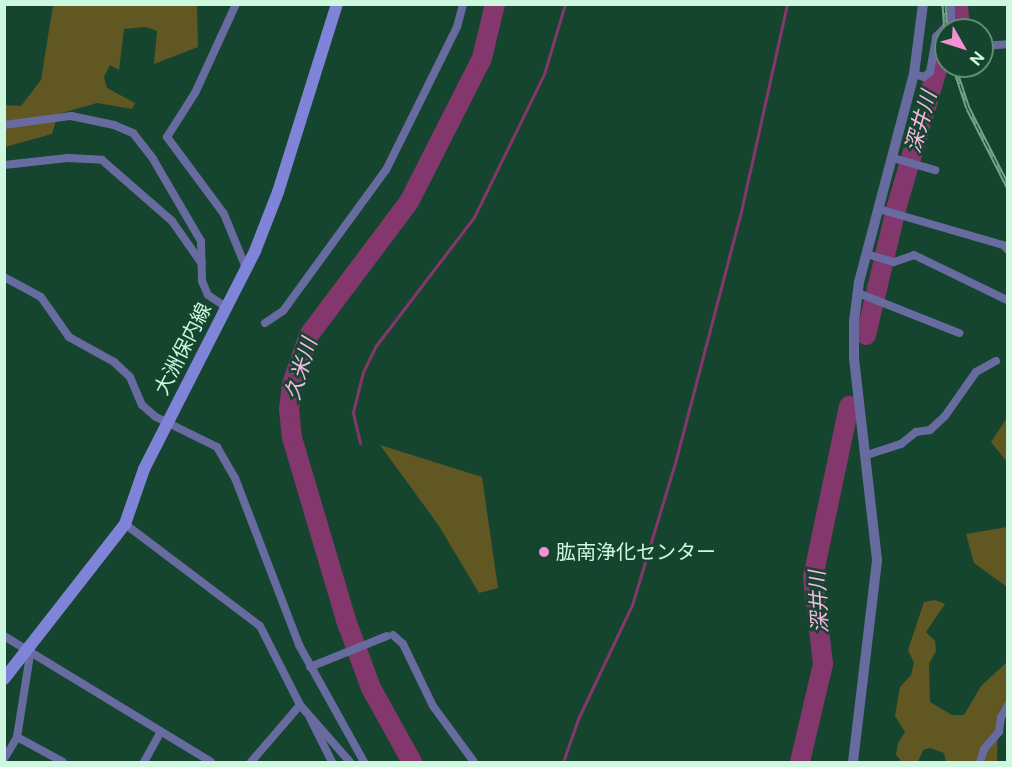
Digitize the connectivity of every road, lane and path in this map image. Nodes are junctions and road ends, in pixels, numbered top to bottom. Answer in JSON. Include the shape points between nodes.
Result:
{"nodes":[{"id":1,"x":236,"y":4,"type":"edge"},
{"id":2,"x":337,"y":4,"type":"edge"},
{"id":3,"x":463,"y":4,"type":"edge"},
{"id":4,"x":923,"y":4,"type":"edge"},
{"id":5,"x":951,"y":4,"type":"edge"},
{"id":6,"x":915,"y":74,"type":"junction"},
{"id":7,"x":4,"y":125,"type":"edge"},
{"id":8,"x":893,"y":158,"type":"junction"},
{"id":9,"x":4,"y":165,"type":"edge"},
{"id":10,"x":934,"y":170,"type":"dead end"},
{"id":11,"x":879,"y":209,"type":"junction"},
{"id":12,"x":1008,"y":250,"type":"edge"},
{"id":13,"x":867,"y":254,"type":"junction"},
{"id":14,"x":202,"y":264,"type":"junction"},
{"id":15,"x":246,"y":268,"type":"junction"},
{"id":16,"x":4,"y":277,"type":"edge"},
{"id":17,"x":858,"y":293,"type":"junction"},
{"id":18,"x":1007,"y":300,"type":"edge"},
{"id":19,"x":226,"y":307,"type":"junction"},
{"id":20,"x":265,"y":322,"type":"dead end"},
{"id":21,"x":959,"y":333,"type":"dead end"},
{"id":22,"x":996,"y":361,"type":"dead end"},
{"id":23,"x":166,"y":423,"type":"junction"},
{"id":24,"x":867,"y":455,"type":"junction"},
{"id":25,"x":125,"y":524,"type":"junction"},
{"id":26,"x":4,"y":636,"type":"edge"},
{"id":27,"x":31,"y":649,"type":"junction"},
{"id":28,"x":310,"y":667,"type":"junction"},
{"id":29,"x":4,"y":679,"type":"edge"},
{"id":30,"x":300,"y":705,"type":"junction"},
{"id":31,"x":1008,"y":705,"type":"edge"},
{"id":32,"x":308,"y":715,"type":"junction"},
{"id":33,"x":161,"y":731,"type":"junction"},
{"id":34,"x":17,"y":737,"type":"junction"},
{"id":35,"x":4,"y":759,"type":"edge"},
{"id":36,"x":63,"y":762,"type":"edge"},
{"id":37,"x":144,"y":762,"type":"edge"},
{"id":38,"x":211,"y":762,"type":"edge"},
{"id":39,"x":251,"y":762,"type":"edge"},
{"id":40,"x":332,"y":762,"type":"edge"},
{"id":41,"x":350,"y":762,"type":"edge"},
{"id":42,"x":364,"y":762,"type":"edge"},
{"id":43,"x":474,"y":762,"type":"edge"},
{"id":44,"x":854,"y":762,"type":"edge"},
{"id":45,"x":980,"y":762,"type":"edge"}],
"edges":[{"from":1,"to":15,"type":"street","via":[[195,93],[167,137],[224,214]]},
{"from":2,"to":15,"type":"main road","name":"大洲保内線","via":[[278,192]]},
{"from":3,"to":20,"type":"street","via":[[453,36],[386,170],[283,311]]},
{"from":4,"to":6,"type":"street"},
{"from":5,"to":6,"type":"street","via":[[951,21],[936,37],[930,72],[924,77]]},
{"from":6,"to":8,"type":"street"},
{"from":7,"to":14,"type":"street","via":[[71,116],[133,133],[196,232]]},
{"from":8,"to":10,"type":"street"},
{"from":8,"to":11,"type":"street"},
{"from":9,"to":14,"type":"street","via":[[92,157],[102,160],[172,221]]},
{"from":11,"to":12,"type":"street","via":[[1003,245]]},
{"from":11,"to":13,"type":"street"},
{"from":13,"to":17,"type":"street"},
{"from":13,"to":18,"type":"street","via":[[894,262],[914,255]]},
{"from":14,"to":19,"type":"street","via":[[202,281],[208,295]]},
{"from":15,"to":19,"type":"main road","name":"大洲保内線"},
{"from":16,"to":23,"type":"street","via":[[41,297],[69,337],[114,362],[130,377],[142,405]]},
{"from":17,"to":21,"type":"street"},
{"from":17,"to":24,"type":"street","via":[[854,357]]},
{"from":19,"to":23,"type":"main road","name":"大洲保内線"},
{"from":22,"to":24,"type":"street","via":[[976,372],[945,416],[930,430],[916,432],[901,444]]},
{"from":23,"to":25,"type":"main road","name":"大洲保内線","via":[[144,469]]},
{"from":23,"to":28,"type":"street","via":[[206,439],[228,461],[274,587]]},
{"from":24,"to":44,"type":"street","via":[[875,520],[875,600]]},
{"from":25,"to":27,"type":"main road","name":"大洲保内線"},
{"from":25,"to":30,"type":"street","via":[[260,626]]},
{"from":26,"to":27,"type":"street"},
{"from":27,"to":29,"type":"main road","name":"大洲保内線"},
{"from":27,"to":33,"type":"street"},
{"from":27,"to":34,"type":"street"},
{"from":28,"to":42,"type":"street"},
{"from":28,"to":43,"type":"street","via":[[390,635],[404,644],[443,722]]},
{"from":30,"to":32,"type":"street"},
{"from":30,"to":39,"type":"street"},
{"from":31,"to":45,"type":"street","via":[[999,732],[984,749]]},
{"from":32,"to":40,"type":"street"},
{"from":32,"to":41,"type":"street"},
{"from":33,"to":37,"type":"street"},
{"from":33,"to":38,"type":"street"},
{"from":34,"to":35,"type":"street"},
{"from":34,"to":36,"type":"street"}]}
